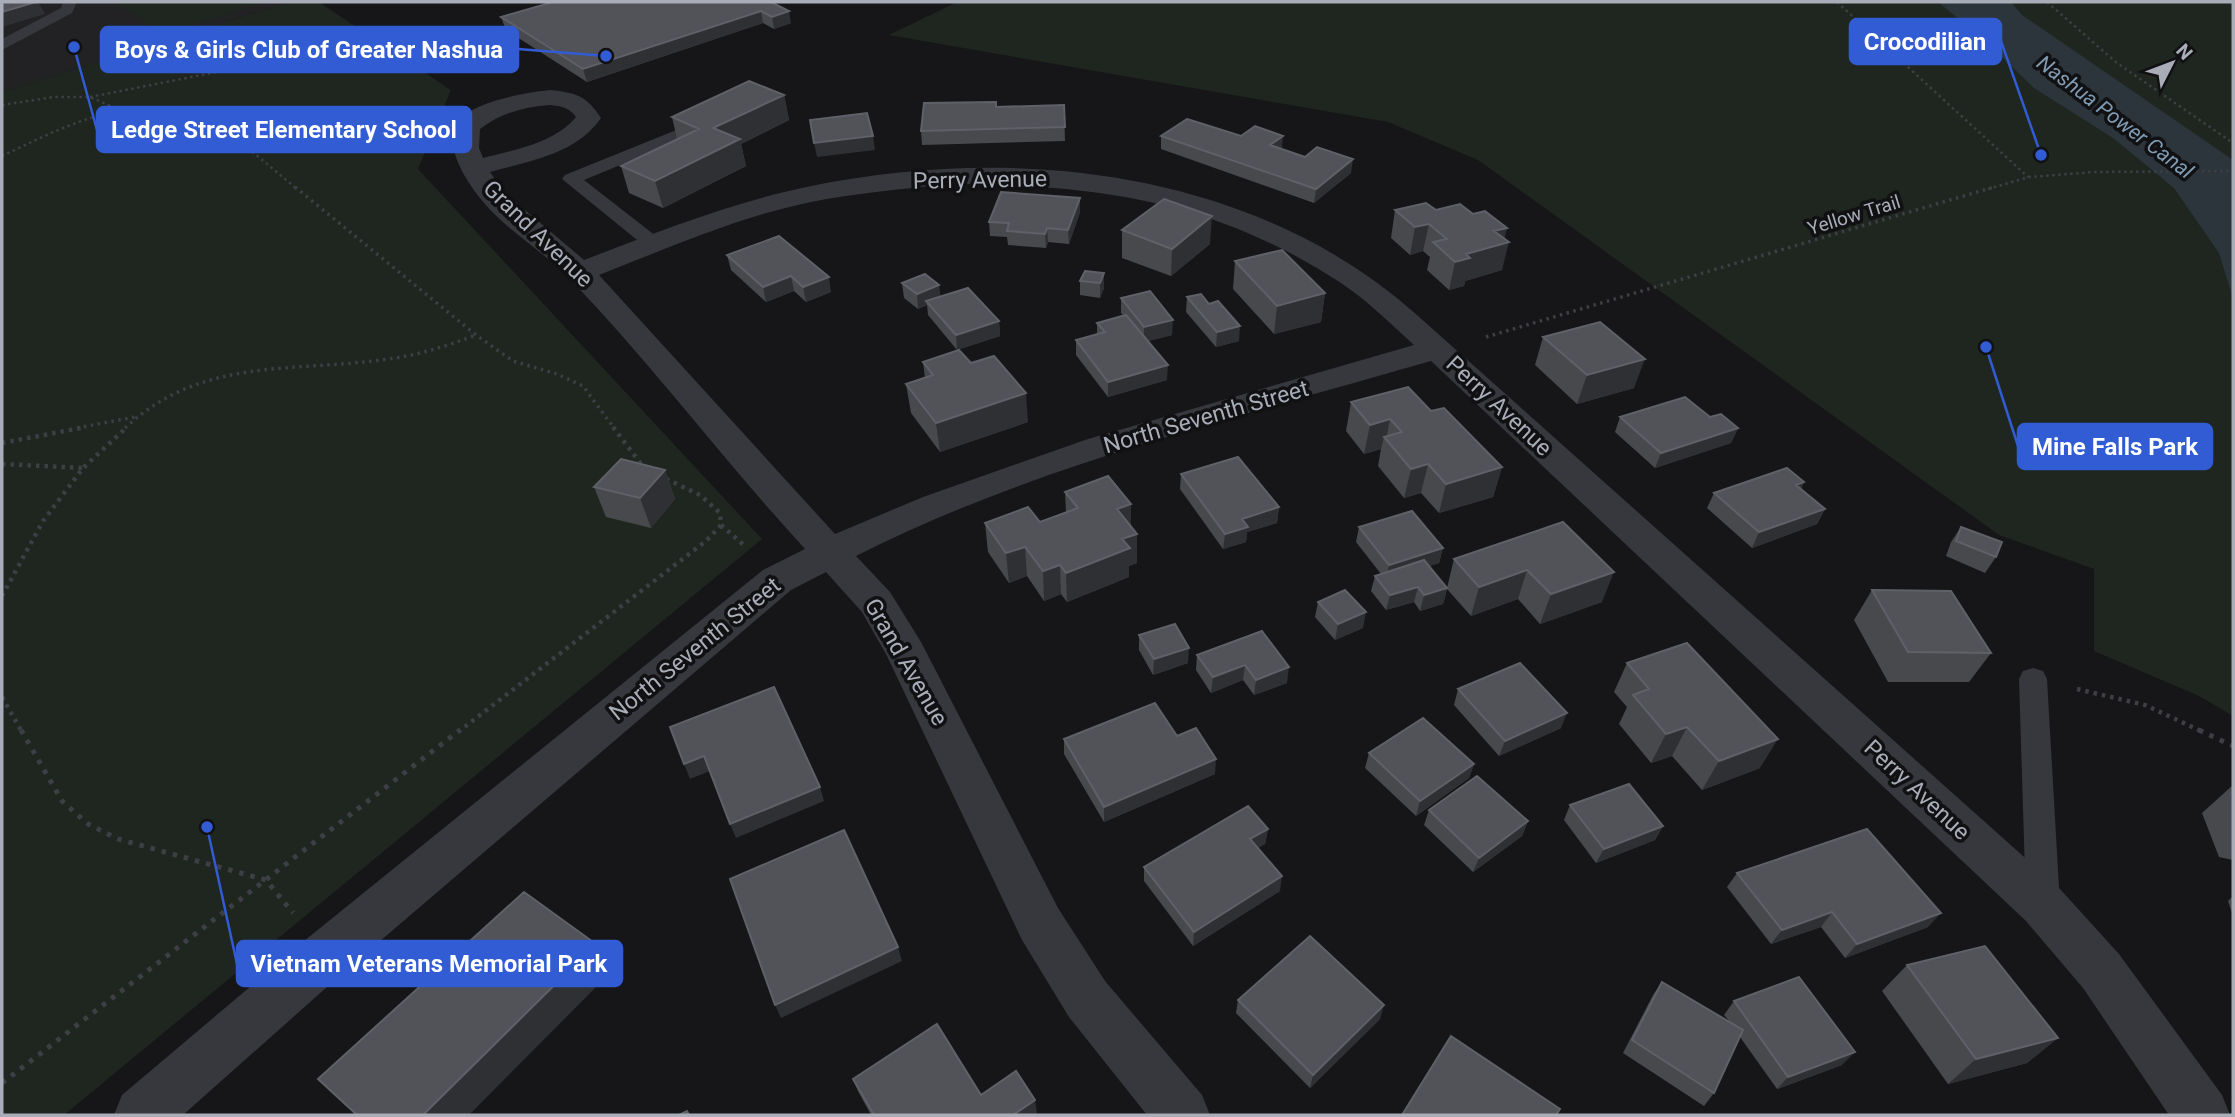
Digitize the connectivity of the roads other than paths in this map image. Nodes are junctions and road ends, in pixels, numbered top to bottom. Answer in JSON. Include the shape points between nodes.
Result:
{"nodes":[{"id":1,"x":70,"y":2,"type":"edge"},
{"id":2,"x":2,"y":45,"type":"edge"},
{"id":3,"x":701,"y":125,"type":"edge"},
{"id":4,"x":474,"y":168,"type":"dead end"},
{"id":5,"x":654,"y":244,"type":"junction"},
{"id":6,"x":580,"y":272,"type":"junction"},
{"id":7,"x":1437,"y":349,"type":"junction"},
{"id":8,"x":830,"y":551,"type":"junction"},
{"id":9,"x":2033,"y":679,"type":"road end"},
{"id":10,"x":2043,"y":905,"type":"junction"},
{"id":11,"x":142,"y":1115,"type":"edge"},
{"id":12,"x":1182,"y":1115,"type":"edge"},
{"id":13,"x":2202,"y":1115,"type":"edge"}],
"edges":[{"from":1,"to":2,"type":"lane","via":[[67,10]]},
{"from":3,"to":5,"type":"lane","via":[[571,179]]},
{"from":4,"to":6,"type":"street","name":"Grand Avenue","via":[[495,199]]},
{"from":5,"to":6,"type":"street","name":"Perry Avenue"},
{"from":5,"to":7,"type":"street","name":"Perry Avenue","via":[[758,208],[859,186],[998,175],[1083,181],[1190,202],[1289,239],[1353,278]]},
{"from":6,"to":8,"type":"street","name":"Grand Avenue"},
{"from":7,"to":8,"type":"street","name":"North Seventh Street","via":[[1083,453],[942,502]]},
{"from":7,"to":10,"type":"street","name":"Perry Avenue"},
{"from":8,"to":11,"type":"street","name":"North Seventh Street","via":[[777,580],[327,954]]},
{"from":8,"to":12,"type":"street","name":"Grand Avenue","via":[[876,602],[906,653],[1040,924],[1087,999]]},
{"from":9,"to":10,"type":"lane"},
{"from":10,"to":13,"type":"street","name":"Perry Avenue","via":[[2101,971]]}]}
